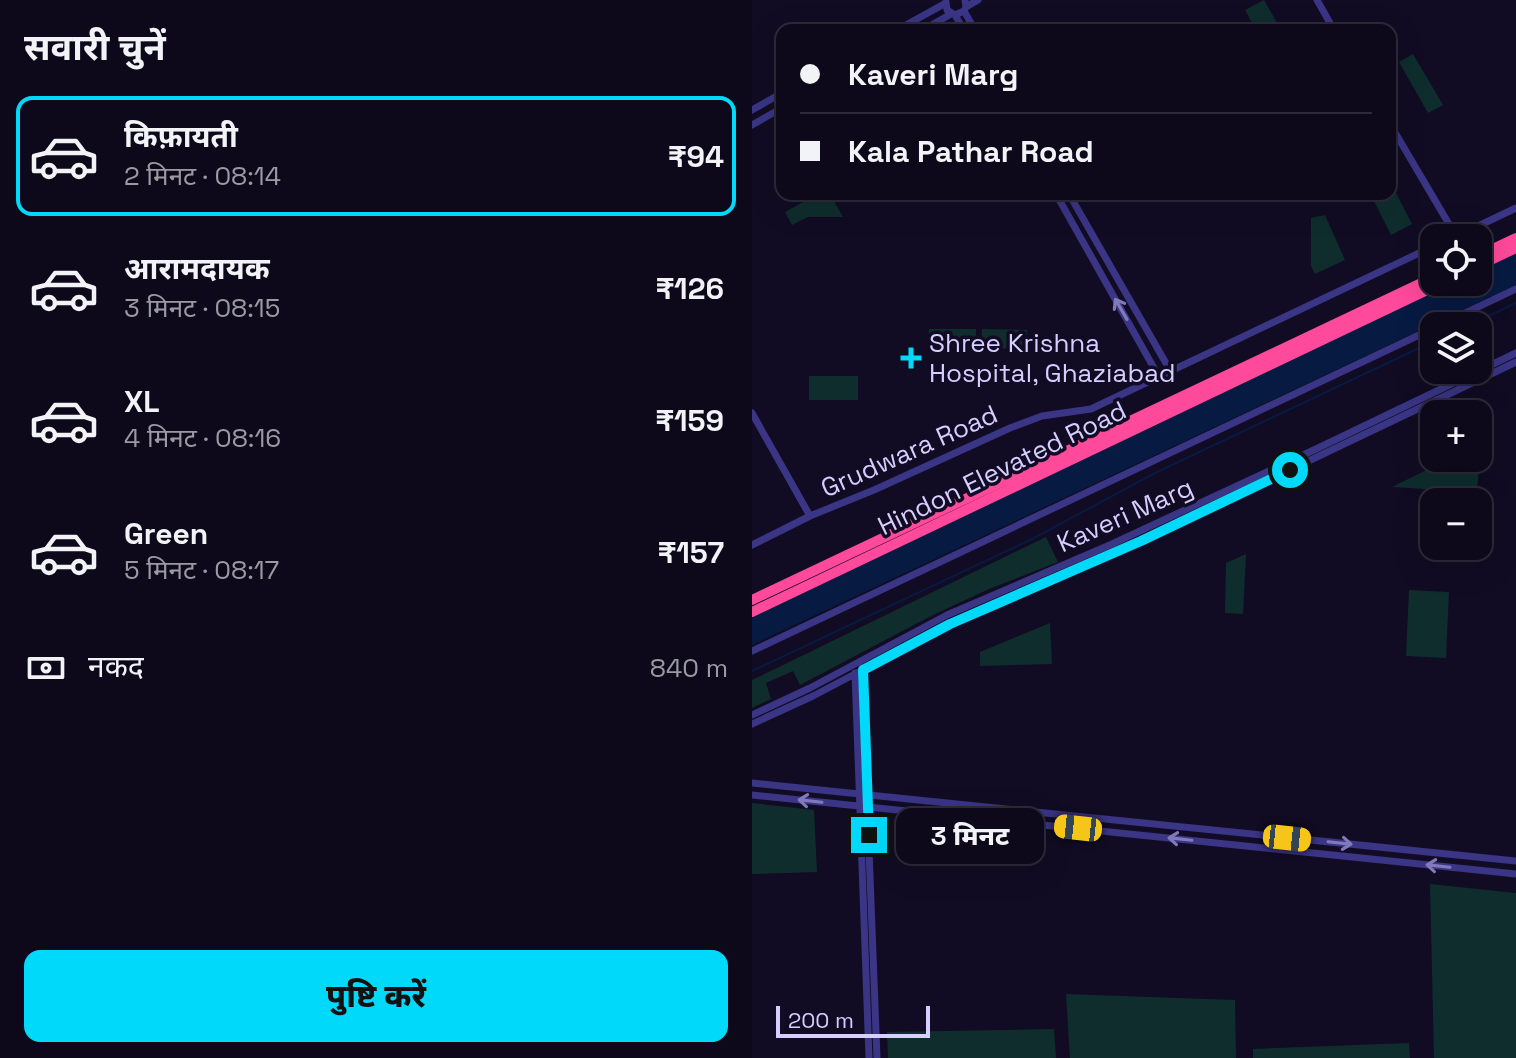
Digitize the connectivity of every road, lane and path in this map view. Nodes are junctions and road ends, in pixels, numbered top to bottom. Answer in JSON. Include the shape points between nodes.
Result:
{"nodes":[{"id":1,"x":978,"y":0,"type":"edge"},
{"id":2,"x":1317,"y":0,"type":"edge"},
{"id":3,"x":946,"y":2,"type":"edge"},
{"id":4,"x":965,"y":6,"type":"edge"},
{"id":5,"x":953,"y":14,"type":"junction"},
{"id":6,"x":908,"y":24,"type":"edge"},
{"id":7,"x":934,"y":24,"type":"edge"},
{"id":8,"x":960,"y":24,"type":"edge"},
{"id":9,"x":1331,"y":24,"type":"edge"},
{"id":10,"x":776,"y":96,"type":"edge"},
{"id":11,"x":752,"y":110,"type":"edge"},
{"id":12,"x":776,"y":111,"type":"edge"},
{"id":13,"x":752,"y":125,"type":"edge"},
{"id":14,"x":1396,"y":135,"type":"edge"},
{"id":15,"x":1059,"y":200,"type":"edge"},
{"id":16,"x":1072,"y":200,"type":"edge"},
{"id":17,"x":1516,"y":208,"type":"edge"},
{"id":18,"x":1447,"y":224,"type":"edge"},
{"id":19,"x":1482,"y":224,"type":"edge"},
{"id":20,"x":1516,"y":238,"type":"edge"},
{"id":21,"x":1516,"y":248,"type":"edge"},
{"id":22,"x":1492,"y":249,"type":"edge"},
{"id":23,"x":1420,"y":253,"type":"edge"},
{"id":24,"x":1492,"y":259,"type":"edge"},
{"id":25,"x":1420,"y":284,"type":"edge"},
{"id":26,"x":1516,"y":289,"type":"edge"},
{"id":27,"x":1420,"y":293,"type":"edge"},
{"id":28,"x":1468,"y":312,"type":"edge"},
{"id":29,"x":1420,"y":335,"type":"edge"},
{"id":30,"x":1516,"y":353,"type":"edge"},
{"id":31,"x":1516,"y":362,"type":"edge"},
{"id":32,"x":1171,"y":372,"type":"junction"},
{"id":33,"x":1159,"y":377,"type":"junction"},
{"id":34,"x":752,"y":413,"type":"edge"},
{"id":35,"x":810,"y":516,"type":"junction"},
{"id":36,"x":752,"y":545,"type":"edge"},
{"id":37,"x":752,"y":600,"type":"edge"},
{"id":38,"x":752,"y":612,"type":"edge"},
{"id":39,"x":752,"y":651,"type":"edge"},
{"id":40,"x":857,"y":668,"type":"junction"},
{"id":41,"x":752,"y":715,"type":"edge"},
{"id":42,"x":752,"y":724,"type":"edge"},
{"id":43,"x":752,"y":783,"type":"edge"},
{"id":44,"x":863,"y":794,"type":"junction"},
{"id":45,"x":752,"y":795,"type":"edge"},
{"id":46,"x":864,"y":806,"type":"junction"},
{"id":47,"x":1516,"y":861,"type":"edge"},
{"id":48,"x":1516,"y":874,"type":"edge"},
{"id":49,"x":869,"y":1058,"type":"edge"},
{"id":50,"x":877,"y":1058,"type":"edge"}],
"edges":[{"from":1,"to":4,"type":"street"},
{"from":2,"to":9,"type":"street"},
{"from":3,"to":5,"type":"street"},
{"from":3,"to":6,"type":"street"},
{"from":4,"to":5,"type":"street"},
{"from":5,"to":7,"type":"street"},
{"from":5,"to":8,"type":"street"},
{"from":10,"to":11,"type":"street"},
{"from":12,"to":13,"type":"street"},
{"from":14,"to":18,"type":"street"},
{"from":33,"to":15,"type":"street","one_way":true},
{"from":16,"to":32,"type":"street"},
{"from":17,"to":19,"type":"street"},
{"from":20,"to":22,"type":"highway"},
{"from":21,"to":24,"type":"highway"},
{"from":23,"to":32,"type":"street","name":"Grudwara Road"},
{"from":25,"to":37,"type":"highway","name":"Hindon Elevated Road"},
{"from":26,"to":28,"type":"street"},
{"from":27,"to":38,"type":"highway","name":"Hindon Elevated Road"},
{"from":29,"to":39,"type":"street"},
{"from":30,"to":40,"type":"street","name":"Kaveri Marg","via":[[1112,544],[947,615]]},
{"from":31,"to":40,"type":"street","name":"Kaveri Marg","via":[[1141,541]]},
{"from":32,"to":33,"type":"street","name":"Grudwara Road"},
{"from":33,"to":35,"type":"street","name":"Grudwara Road","via":[[1091,409],[1042,416],[1010,428]]},
{"from":34,"to":35,"type":"street"},
{"from":35,"to":36,"type":"street","name":"Grudwara Road"},
{"from":40,"to":41,"type":"street","name":"Kaveri Marg"},
{"from":40,"to":42,"type":"street","name":"Kaveri Marg"},
{"from":40,"to":44,"type":"street"},
{"from":43,"to":44,"type":"street"},
{"from":44,"to":46,"type":"street"},
{"from":44,"to":47,"type":"street","one_way":true},
{"from":46,"to":45,"type":"street","one_way":true},
{"from":48,"to":46,"type":"street","one_way":true},
{"from":46,"to":49,"type":"street"},
{"from":46,"to":50,"type":"street"}]}
